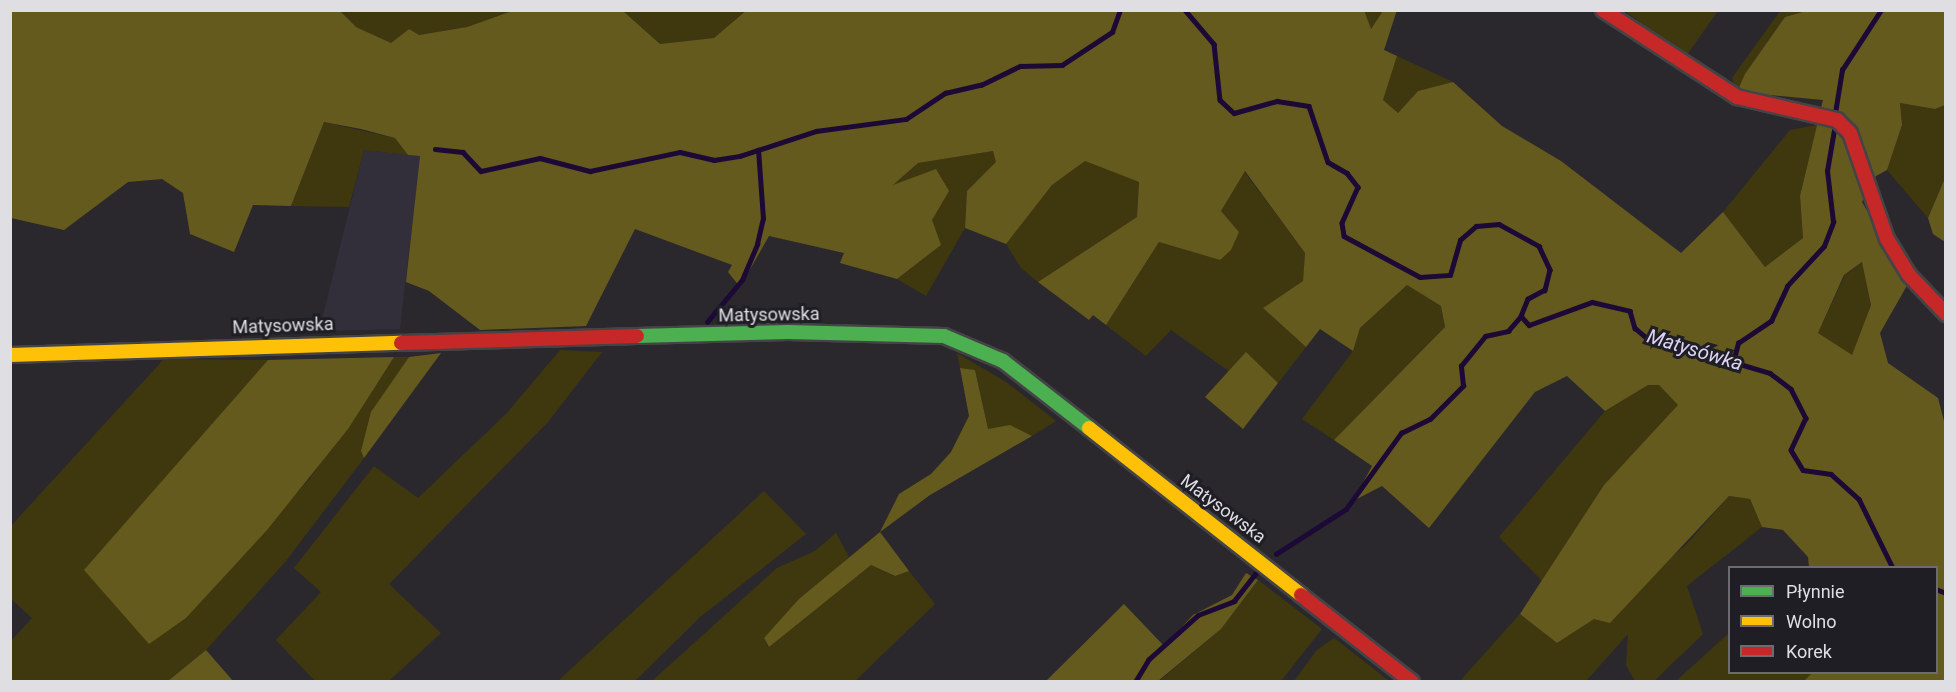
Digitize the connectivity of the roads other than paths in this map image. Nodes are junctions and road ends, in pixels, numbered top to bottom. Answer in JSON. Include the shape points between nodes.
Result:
{"nodes":[{"id":1,"x":1603,"y":10,"type":"edge"},
{"id":2,"x":1946,"y":314,"type":"edge"},
{"id":3,"x":10,"y":355,"type":"edge"},
{"id":4,"x":1412,"y":681,"type":"edge"}],
"edges":[{"from":1,"to":2,"type":"street","via":[[1737,97],[1838,120],[1850,133],[1887,239],[1909,275]]},
{"from":3,"to":4,"type":"street","name":"Matysowska","via":[[788,332],[945,336],[1003,360]]}]}
